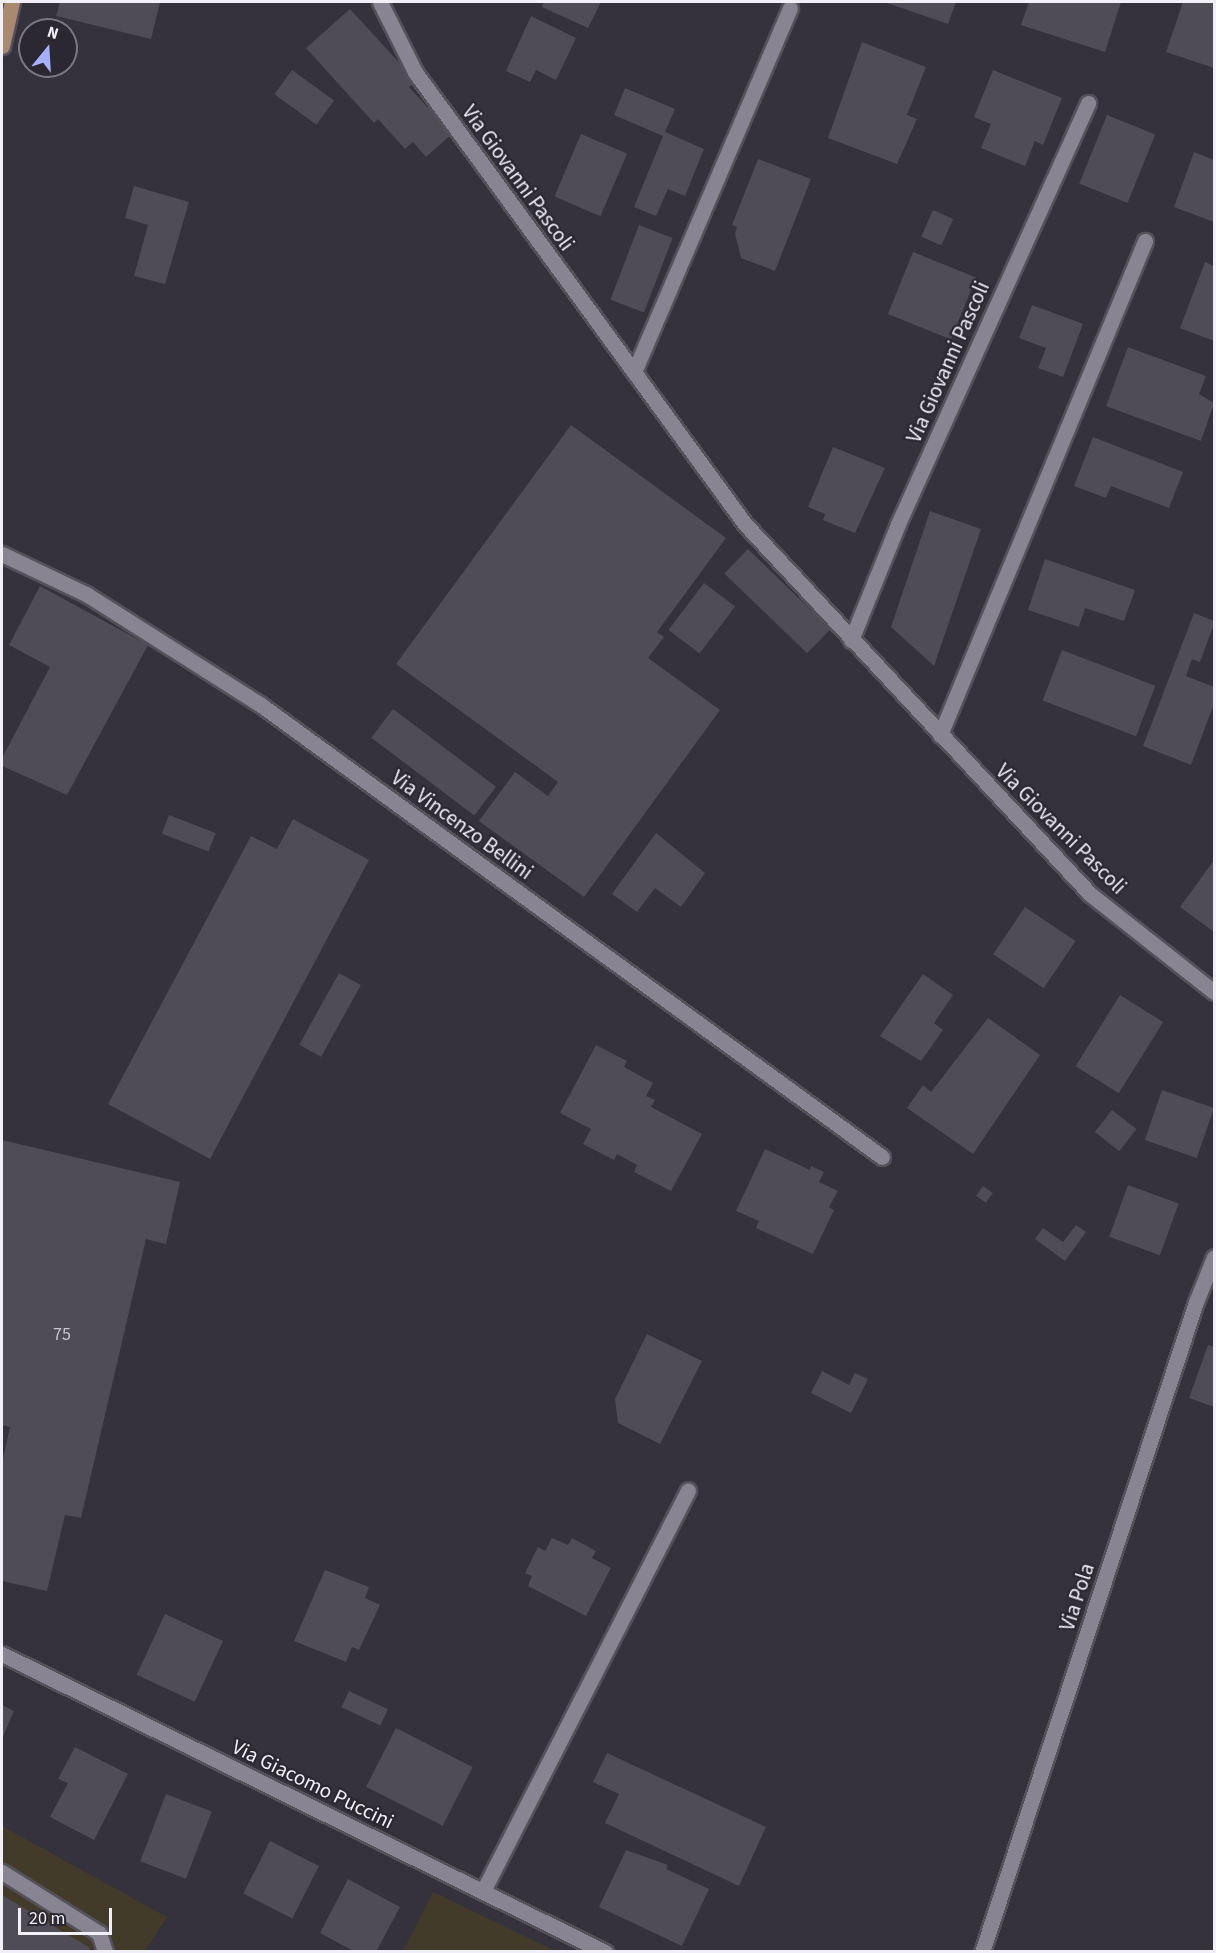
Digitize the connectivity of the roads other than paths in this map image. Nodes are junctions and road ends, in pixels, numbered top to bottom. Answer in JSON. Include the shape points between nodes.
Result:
{"nodes":[{"id":1,"x":12,"y":2,"type":"edge"},
{"id":2,"x":380,"y":2,"type":"edge"},
{"id":3,"x":790,"y":8,"type":"dead end"},
{"id":4,"x":2,"y":46,"type":"edge"},
{"id":5,"x":1088,"y":103,"type":"dead end"},
{"id":6,"x":1145,"y":241,"type":"dead end"},
{"id":7,"x":634,"y":372,"type":"junction"},
{"id":8,"x":2,"y":554,"type":"edge"},
{"id":9,"x":851,"y":640,"type":"junction"},
{"id":10,"x":940,"y":735,"type":"junction"},
{"id":11,"x":1215,"y":992,"type":"edge"},
{"id":12,"x":882,"y":1157,"type":"dead end"},
{"id":13,"x":1215,"y":1257,"type":"edge"},
{"id":14,"x":688,"y":1490,"type":"dead end"},
{"id":15,"x":2,"y":1654,"type":"edge"},
{"id":16,"x":2,"y":1872,"type":"edge"},
{"id":17,"x":483,"y":1891,"type":"junction"},
{"id":18,"x":105,"y":1952,"type":"edge"},
{"id":19,"x":605,"y":1952,"type":"edge"},
{"id":20,"x":982,"y":1952,"type":"edge"}],
"edges":[{"from":1,"to":4,"type":"main road"},
{"from":2,"to":7,"type":"street","name":"Via Giovanni Pascoli","via":[[415,72]]},
{"from":3,"to":7,"type":"street"},
{"from":5,"to":9,"type":"street","name":"Via Giovanni Pascoli","via":[[898,524]]},
{"from":6,"to":10,"type":"street"},
{"from":7,"to":9,"type":"street","name":"Via Giovanni Pascoli","via":[[745,524]]},
{"from":8,"to":12,"type":"street","name":"Via Vincenzo Bellini","via":[[86,594],[261,705]]},
{"from":9,"to":10,"type":"street","name":"Via Giovanni Pascoli"},
{"from":10,"to":11,"type":"street","name":"Via Giovanni Pascoli","via":[[1090,894]]},
{"from":13,"to":20,"type":"street","name":"Via Pola","via":[[1193,1312]]},
{"from":14,"to":17,"type":"street"},
{"from":15,"to":17,"type":"street","name":"Via Giacomo Puccini"},
{"from":16,"to":18,"type":"street","via":[[99,1933]]},
{"from":17,"to":19,"type":"street","name":"Via Giacomo Puccini"}]}
